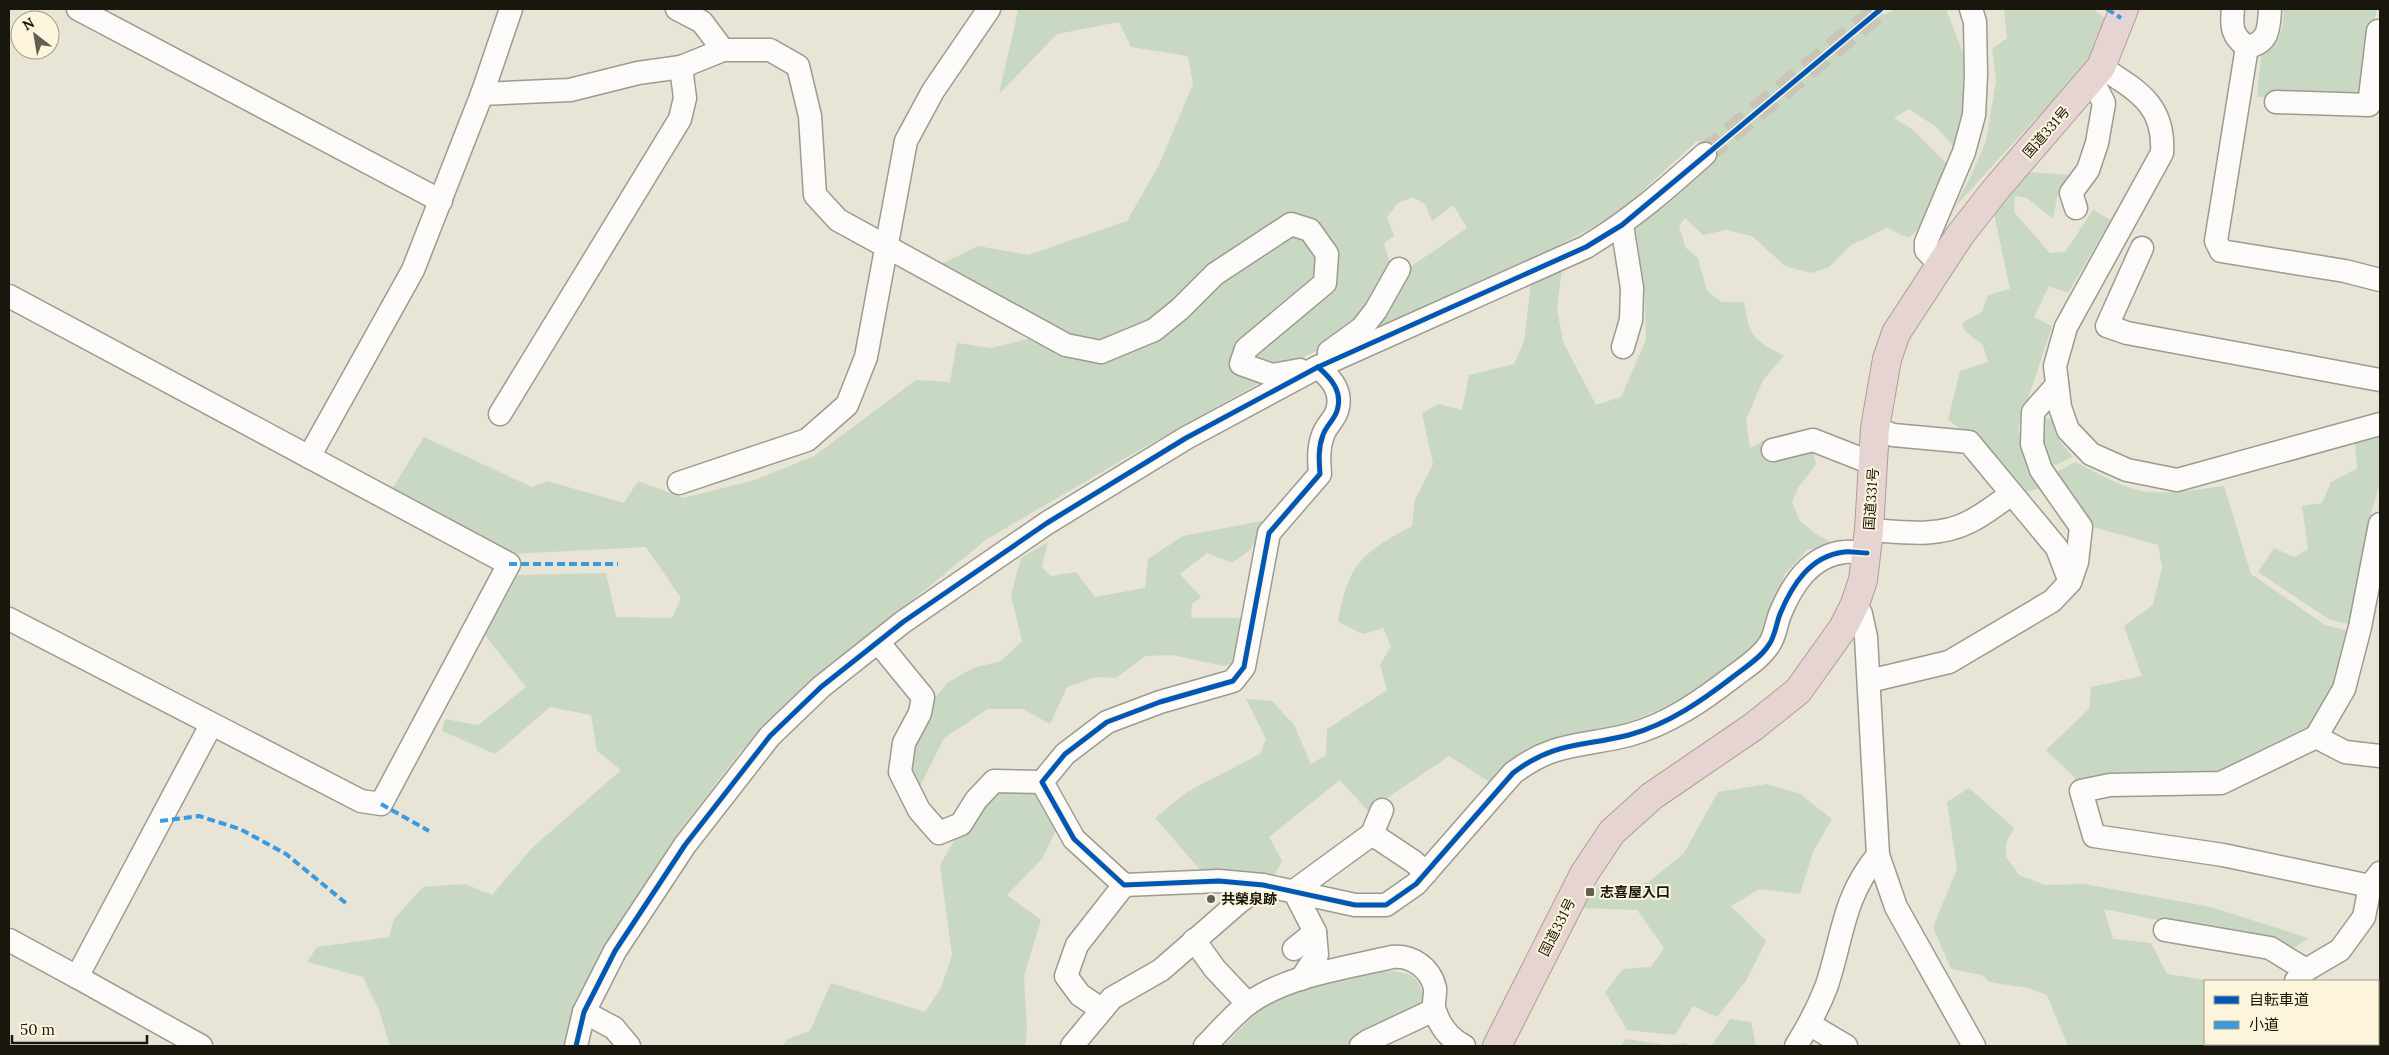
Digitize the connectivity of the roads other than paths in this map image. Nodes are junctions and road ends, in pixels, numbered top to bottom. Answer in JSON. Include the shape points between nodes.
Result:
{"nodes":[{"id":1,"x":78,"y":9,"type":"edge"},
{"id":2,"x":511,"y":9,"type":"edge"},
{"id":3,"x":677,"y":9,"type":"edge"},
{"id":4,"x":989,"y":9,"type":"edge"},
{"id":5,"x":1971,"y":9,"type":"edge"},
{"id":6,"x":2124,"y":9,"type":"edge"},
{"id":7,"x":2233,"y":9,"type":"edge"},
{"id":8,"x":2270,"y":9,"type":"edge"},
{"id":9,"x":2380,"y":31,"type":"edge"},
{"id":10,"x":2247,"y":47,"type":"junction"},
{"id":11,"x":724,"y":50,"type":"junction"},
{"id":12,"x":681,"y":67,"type":"junction"},
{"id":13,"x":2097,"y":73,"type":"junction"},
{"id":14,"x":482,"y":94,"type":"junction"},
{"id":15,"x":2276,"y":102,"type":"dead end"},
{"id":16,"x":1705,"y":154,"type":"tunnel mouth"},
{"id":17,"x":441,"y":202,"type":"junction"},
{"id":18,"x":2076,"y":208,"type":"dead end"},
{"id":19,"x":1622,"y":225,"type":"junction"},
{"id":20,"x":885,"y":246,"type":"junction"},
{"id":21,"x":2142,"y":248,"type":"dead end"},
{"id":22,"x":1940,"y":264,"type":"junction"},
{"id":23,"x":1399,"y":269,"type":"dead end"},
{"id":24,"x":2380,"y":280,"type":"edge"},
{"id":25,"x":9,"y":296,"type":"edge"},
{"id":26,"x":1623,"y":347,"type":"dead end"},
{"id":27,"x":1318,"y":368,"type":"junction"},
{"id":28,"x":2380,"y":380,"type":"edge"},
{"id":29,"x":2057,"y":385,"type":"junction"},
{"id":30,"x":500,"y":414,"type":"dead end"},
{"id":31,"x":2380,"y":424,"type":"edge"},
{"id":32,"x":1875,"y":428,"type":"junction"},
{"id":33,"x":1773,"y":450,"type":"dead end"},
{"id":34,"x":309,"y":456,"type":"junction"},
{"id":35,"x":1874,"y":464,"type":"junction"},
{"id":36,"x":679,"y":483,"type":"dead end"},
{"id":37,"x":2012,"y":494,"type":"junction"},
{"id":38,"x":2380,"y":524,"type":"edge"},
{"id":39,"x":1868,"y":541,"type":"junction"},
{"id":40,"x":2070,"y":582,"type":"junction"},
{"id":41,"x":1855,"y":604,"type":"junction"},
{"id":42,"x":9,"y":619,"type":"edge"},
{"id":43,"x":878,"y":642,"type":"junction"},
{"id":44,"x":1869,"y":681,"type":"junction"},
{"id":45,"x":211,"y":725,"type":"junction"},
{"id":46,"x":2316,"y":736,"type":"junction"},
{"id":47,"x":2380,"y":756,"type":"edge"},
{"id":48,"x":1042,"y":782,"type":"junction"},
{"id":49,"x":1382,"y":810,"type":"dead end"},
{"id":50,"x":1372,"y":834,"type":"junction"},
{"id":51,"x":1878,"y":855,"type":"junction"},
{"id":52,"x":1426,"y":873,"type":"junction"},
{"id":53,"x":2375,"y":880,"type":"edge"},
{"id":54,"x":1124,"y":885,"type":"junction"},
{"id":55,"x":1262,"y":885,"type":"junction"},
{"id":56,"x":1294,"y":892,"type":"junction"},
{"id":57,"x":2165,"y":930,"type":"dead end"},
{"id":58,"x":1315,"y":932,"type":"junction"},
{"id":59,"x":9,"y":940,"type":"edge"},
{"id":60,"x":1194,"y":940,"type":"junction"},
{"id":61,"x":1294,"y":949,"type":"dead end"},
{"id":62,"x":2300,"y":976,"type":"edge"},
{"id":63,"x":77,"y":977,"type":"junction"},
{"id":64,"x":1301,"y":979,"type":"junction"},
{"id":65,"x":1248,"y":1004,"type":"junction"},
{"id":66,"x":1101,"y":1009,"type":"junction"},
{"id":67,"x":1434,"y":1010,"type":"junction"},
{"id":68,"x":584,"y":1012,"type":"junction"},
{"id":69,"x":1809,"y":1024,"type":"junction"},
{"id":70,"x":201,"y":1046,"type":"edge"},
{"id":71,"x":576,"y":1046,"type":"edge"},
{"id":72,"x":629,"y":1046,"type":"edge"},
{"id":73,"x":1072,"y":1046,"type":"edge"},
{"id":74,"x":1205,"y":1046,"type":"edge"},
{"id":75,"x":1361,"y":1046,"type":"edge"},
{"id":76,"x":1464,"y":1046,"type":"edge"},
{"id":77,"x":1497,"y":1046,"type":"edge"},
{"id":78,"x":1796,"y":1046,"type":"edge"},
{"id":79,"x":1846,"y":1046,"type":"edge"},
{"id":80,"x":1974,"y":1046,"type":"edge"}],
"edges":[{"from":1,"to":17,"type":"street"},
{"from":2,"to":14,"type":"street"},
{"from":3,"to":11,"type":"street","via":[[702,22]]},
{"from":4,"to":20,"type":"street","via":[[933,91],[906,141]]},
{"from":5,"to":22,"type":"street","via":[[1975,22],[1974,115],[1964,152],[1926,242],[1926,250]]},
{"from":6,"to":13,"type":"highway","name":"国道331号"},
{"from":7,"to":10,"type":"street","via":[[2232,31]]},
{"from":8,"to":10,"type":"street","via":[[2264,39]]},
{"from":9,"to":15,"type":"street","via":[[2369,105]]},
{"from":10,"to":24,"type":"street","via":[[2216,241],[2221,251]]},
{"from":11,"to":12,"type":"street"},
{"from":11,"to":20,"type":"street","via":[[770,50],[798,66],[810,116],[815,195],[838,220]]},
{"from":12,"to":14,"type":"street","via":[[638,73],[570,90]]},
{"from":12,"to":30,"type":"street","via":[[685,98],[680,119]]},
{"from":13,"to":18,"type":"street","via":[[2104,103],[2088,170],[2071,193]]},
{"from":13,"to":22,"type":"highway","name":"国道331号","via":[[1996,189]]},
{"from":13,"to":29,"type":"street","via":[[2134,88],[2159,118],[2164,135],[2162,154],[2066,327],[2055,366]]},
{"from":14,"to":17,"type":"street"},
{"from":16,"to":19,"type":"street"},
{"from":17,"to":34,"type":"street","via":[[414,270]]},
{"from":19,"to":26,"type":"street","via":[[1632,288],[1631,320]]},
{"from":19,"to":27,"type":"street","via":[[1586,246]]},
{"from":20,"to":27,"type":"street","via":[[1066,345],[1102,352],[1154,330],[1215,274],[1291,224],[1310,230],[1327,254],[1325,283],[1246,349],[1241,364],[1272,375]]},
{"from":20,"to":36,"type":"street","via":[[866,357],[847,404],[807,440]]},
{"from":21,"to":28,"type":"street","via":[[2106,326],[2127,333]]},
{"from":22,"to":32,"type":"highway","name":"国道331号","via":[[1896,333],[1887,359]]},
{"from":23,"to":27,"type":"street","via":[[1362,328],[1330,350]]},
{"from":25,"to":34,"type":"street"},
{"from":27,"to":43,"type":"street","via":[[1186,438],[1047,523]]},
{"from":27,"to":48,"type":"street","via":[[1330,377],[1339,392],[1337,411],[1318,450],[1320,474],[1269,533],[1244,667],[1233,680],[1107,722],[1065,754]]},
{"from":29,"to":31,"type":"street","via":[[2068,430],[2092,454],[2128,470],[2177,480]]},
{"from":29,"to":40,"type":"street","via":[[2032,412],[2032,444],[2041,470],[2080,527],[2077,562]]},
{"from":32,"to":35,"type":"highway","name":"国道331号"},
{"from":32,"to":37,"type":"street","via":[[1893,435],[1969,442]]},
{"from":33,"to":35,"type":"street","via":[[1814,440]]},
{"from":34,"to":45,"type":"street","via":[[509,564],[381,804],[362,801]]},
{"from":35,"to":39,"type":"highway","name":"国道331号"},
{"from":37,"to":39,"type":"street","via":[[1969,522],[1944,530]]},
{"from":37,"to":40,"type":"street","via":[[2057,548]]},
{"from":38,"to":46,"type":"street","via":[[2344,689]]},
{"from":39,"to":41,"type":"highway","name":"国道331号","via":[[1863,580]]},
{"from":39,"to":52,"type":"street","via":[[1821,560],[1806,570],[1792,589],[1769,645],[1756,659],[1693,706],[1630,734],[1549,751],[1513,773]]},
{"from":40,"to":44,"type":"street","via":[[2052,601],[1949,662]]},
{"from":41,"to":44,"type":"street","via":[[1866,637]]},
{"from":41,"to":77,"type":"highway","name":"国道331号","via":[[1831,647],[1798,691],[1753,727],[1652,796],[1612,832],[1584,874]]},
{"from":42,"to":45,"type":"street"},
{"from":43,"to":48,"type":"street","via":[[923,697],[920,713],[904,743],[900,772],[919,810],[939,833],[961,824],[976,800],[994,781]]},
{"from":43,"to":68,"type":"street","via":[[821,687],[770,736],[685,844],[615,951]]},
{"from":44,"to":51,"type":"street"},
{"from":45,"to":63,"type":"street"},
{"from":46,"to":47,"type":"street","via":[[2345,752]]},
{"from":46,"to":53,"type":"street","via":[[2221,783],[2110,785],[2080,791],[2094,836]]},
{"from":48,"to":54,"type":"street","via":[[1074,839]]},
{"from":49,"to":50,"type":"street"},
{"from":50,"to":52,"type":"street"},
{"from":50,"to":56,"type":"street"},
{"from":51,"to":69,"type":"street","via":[[1864,872],[1846,910],[1826,986]]},
{"from":51,"to":80,"type":"street","via":[[1896,907]]},
{"from":52,"to":56,"type":"street","via":[[1386,905],[1355,905]]},
{"from":53,"to":62,"type":"street","via":[[2364,917],[2340,950]]},
{"from":54,"to":55,"type":"street","via":[[1218,881]]},
{"from":54,"to":66,"type":"street","via":[[1077,945],[1066,976],[1080,995]]},
{"from":55,"to":56,"type":"street"},
{"from":55,"to":60,"type":"street"},
{"from":56,"to":58,"type":"street"},
{"from":57,"to":62,"type":"street","via":[[2270,948]]},
{"from":58,"to":61,"type":"street"},
{"from":58,"to":64,"type":"street","via":[[1317,956]]},
{"from":59,"to":63,"type":"street"},
{"from":60,"to":65,"type":"street","via":[[1215,969]]},
{"from":60,"to":66,"type":"street","via":[[1160,970],[1112,998]]},
{"from":63,"to":70,"type":"street"},
{"from":64,"to":65,"type":"street"},
{"from":64,"to":67,"type":"street","via":[[1405,956],[1427,972],[1434,988]]},
{"from":65,"to":74,"type":"street"},
{"from":66,"to":73,"type":"street"},
{"from":67,"to":75,"type":"street"},
{"from":67,"to":76,"type":"street","via":[[1448,1035]]},
{"from":68,"to":71,"type":"street"},
{"from":68,"to":72,"type":"street","via":[[614,1028]]},
{"from":69,"to":78,"type":"street"},
{"from":69,"to":79,"type":"street"}]}
